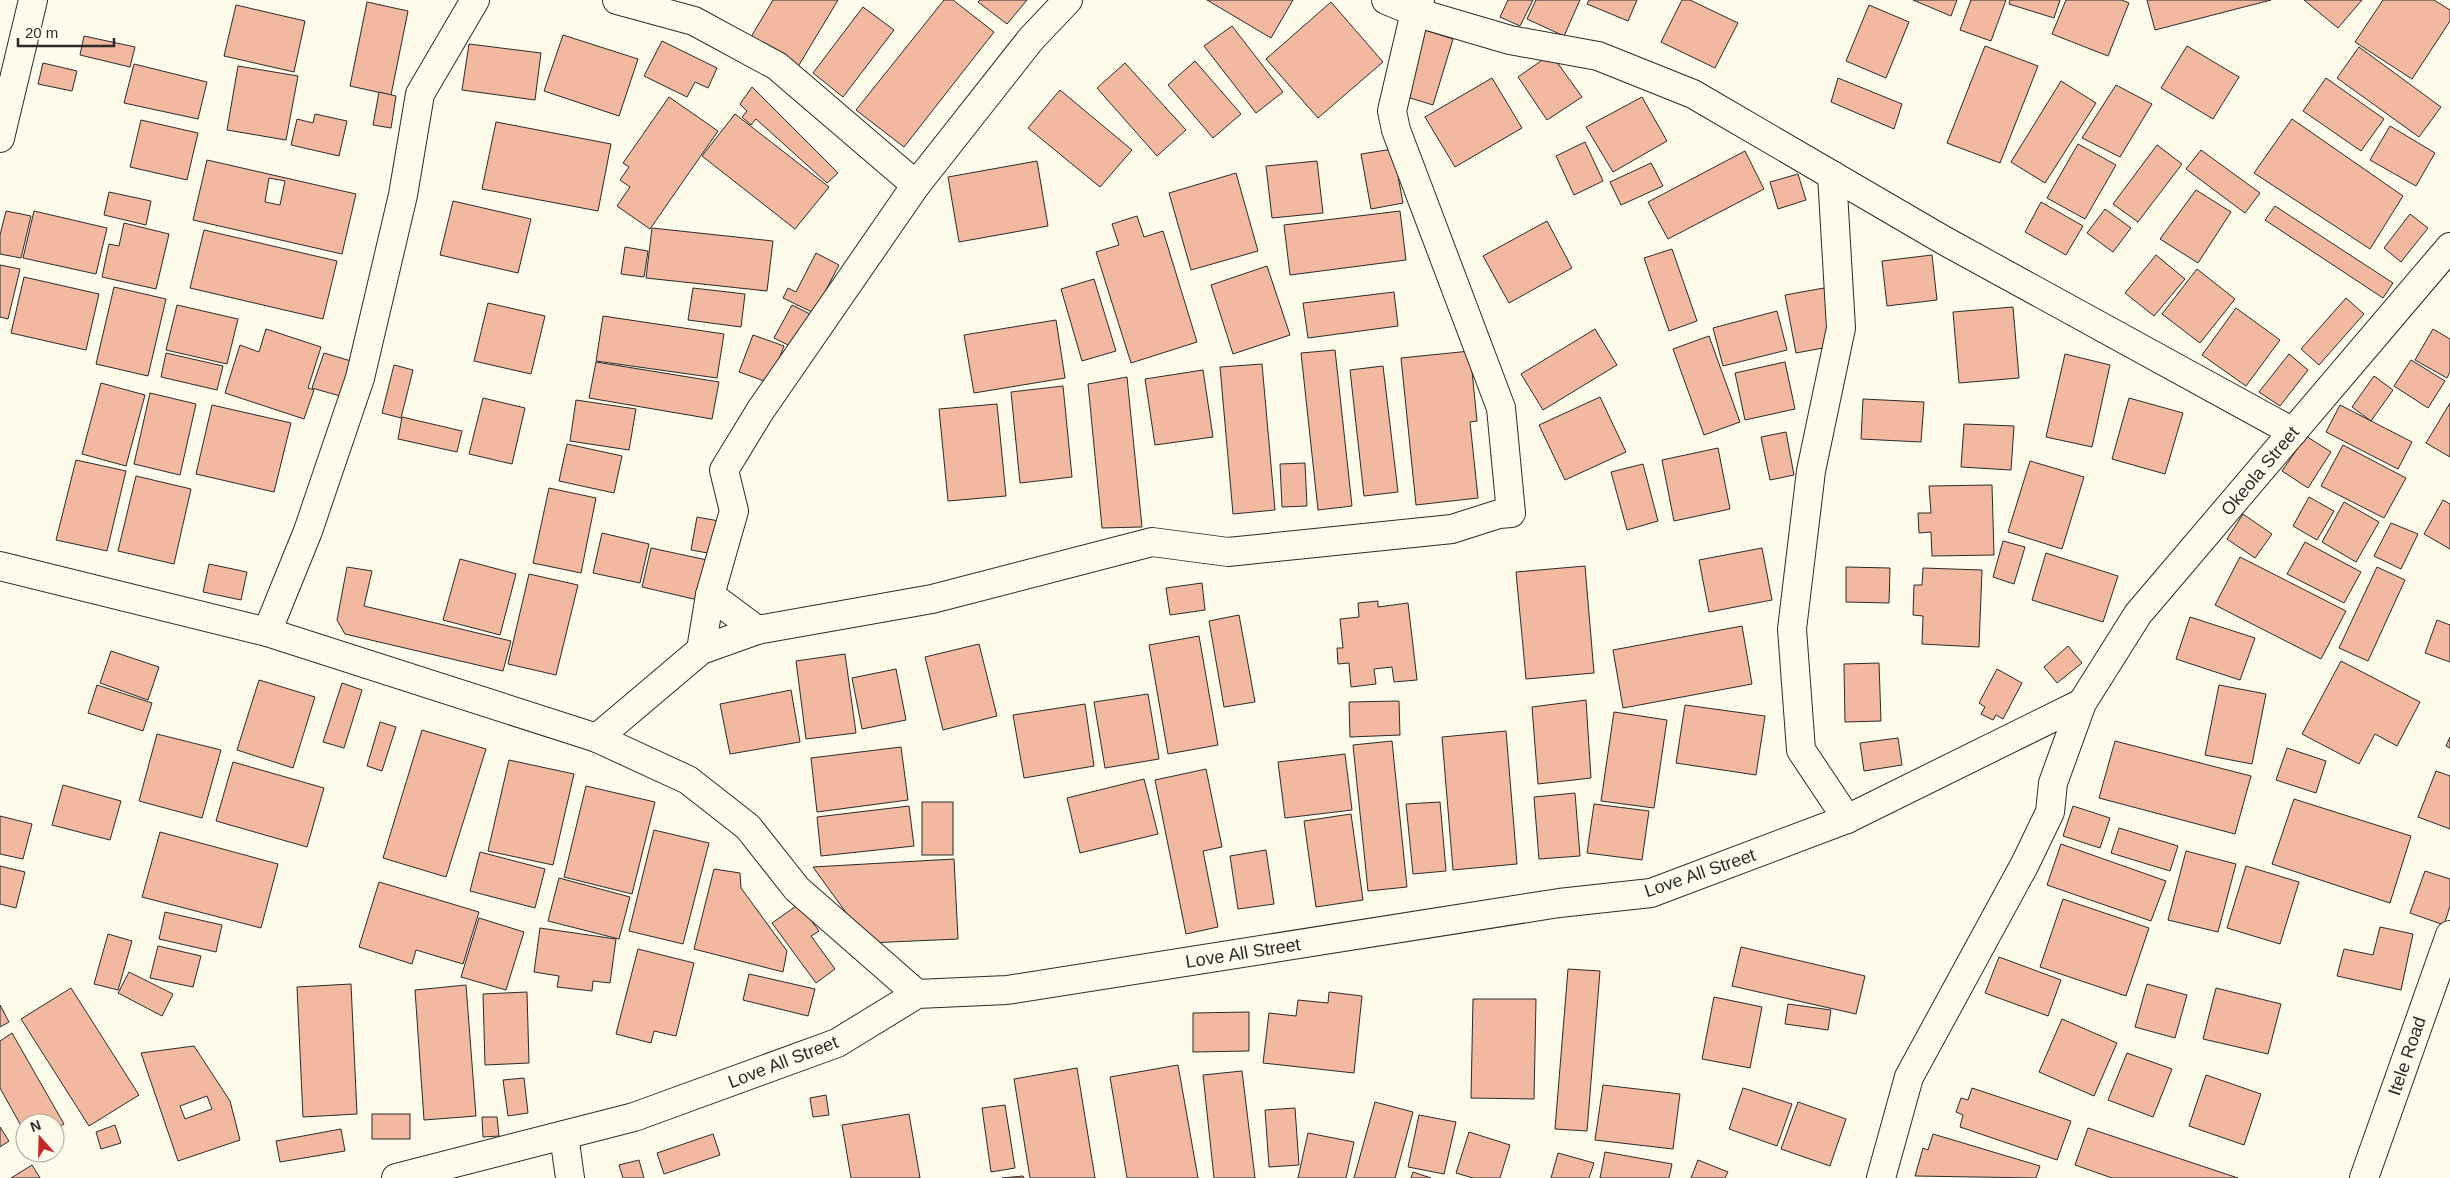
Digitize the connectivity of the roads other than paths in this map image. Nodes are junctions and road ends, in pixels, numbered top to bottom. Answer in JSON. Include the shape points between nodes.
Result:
{"nodes":[{"id":1,"x":33,"y":0,"type":"edge"},
{"id":2,"x":475,"y":0,"type":"edge"},
{"id":3,"x":617,"y":0,"type":"edge"},
{"id":4,"x":1068,"y":0,"type":"edge"},
{"id":5,"x":1386,"y":0,"type":"edge"},
{"id":6,"x":1417,"y":6,"type":"edge"},
{"id":7,"x":0,"y":138,"type":"edge"},
{"id":8,"x":1832,"y":175,"type":"junction"},
{"id":9,"x":916,"y":185,"type":"junction"},
{"id":10,"x":2450,"y":247,"type":"edge"},
{"id":11,"x":2293,"y":432,"type":"junction"},
{"id":12,"x":0,"y":566,"type":"edge"},
{"id":13,"x":710,"y":596,"type":"junction"},
{"id":14,"x":757,"y":630,"type":"junction"},
{"id":15,"x":267,"y":632,"type":"junction"},
{"id":16,"x":701,"y":650,"type":"junction"},
{"id":17,"x":2082,"y":703,"type":"junction"},
{"id":18,"x":597,"y":738,"type":"junction"},
{"id":19,"x":1848,"y":819,"type":"junction"},
{"id":20,"x":2450,"y":935,"type":"edge"},
{"id":21,"x":917,"y":994,"type":"junction"},
{"id":22,"x":564,"y":1135,"type":"junction"},
{"id":23,"x":396,"y":1178,"type":"edge"},
{"id":24,"x":570,"y":1178,"type":"edge"},
{"id":25,"x":1881,"y":1178,"type":"edge"},
{"id":26,"x":2364,"y":1178,"type":"edge"}],
"edges":[{"from":1,"to":7,"type":"street"},
{"from":2,"to":15,"type":"street","via":[[420,94],[403,195],[360,378],[308,531]]},
{"from":3,"to":9,"type":"street","via":[[694,21],[777,66]]},
{"from":4,"to":9,"type":"street","via":[[1031,39]]},
{"from":5,"to":6,"type":"street"},
{"from":6,"to":8,"type":"street","via":[[1510,40],[1598,56],[1693,94]]},
{"from":6,"to":14,"type":"street","via":[[1392,111],[1396,130],[1501,408],[1511,513],[1452,529],[1228,552],[1152,542],[932,599]]},
{"from":8,"to":11,"type":"street","via":[[1945,241]]},
{"from":8,"to":19,"type":"street","via":[[1841,328],[1811,471],[1792,629],[1801,750]]},
{"from":9,"to":13,"type":"street","via":[[760,411],[724,470],[734,511]]},
{"from":10,"to":11,"type":"street","name":"Okeola Street"},
{"from":11,"to":17,"type":"street","name":"Okeola Street","via":[[2138,614]]},
{"from":12,"to":15,"type":"street"},
{"from":13,"to":14,"type":"street"},
{"from":13,"to":16,"type":"street"},
{"from":14,"to":16,"type":"street"},
{"from":15,"to":18,"type":"street"},
{"from":16,"to":18,"type":"street"},
{"from":17,"to":19,"type":"street","name":"Love All Street"},
{"from":17,"to":25,"type":"street","name":"Okeola Street","via":[[2053,783],[2050,812],[1909,1077]]},
{"from":18,"to":21,"type":"street","via":[[688,780],[748,827],[797,889]]},
{"from":19,"to":21,"type":"street","name":"Love All Street","via":[[1651,893],[1559,903],[1007,990]]},
{"from":20,"to":26,"type":"street","name":"Itele Road"},
{"from":21,"to":22,"type":"street","name":"Love All Street","via":[[836,1043],[634,1117]]},
{"from":22,"to":23,"type":"street","name":"Love All Street"},
{"from":22,"to":24,"type":"street"}]}
